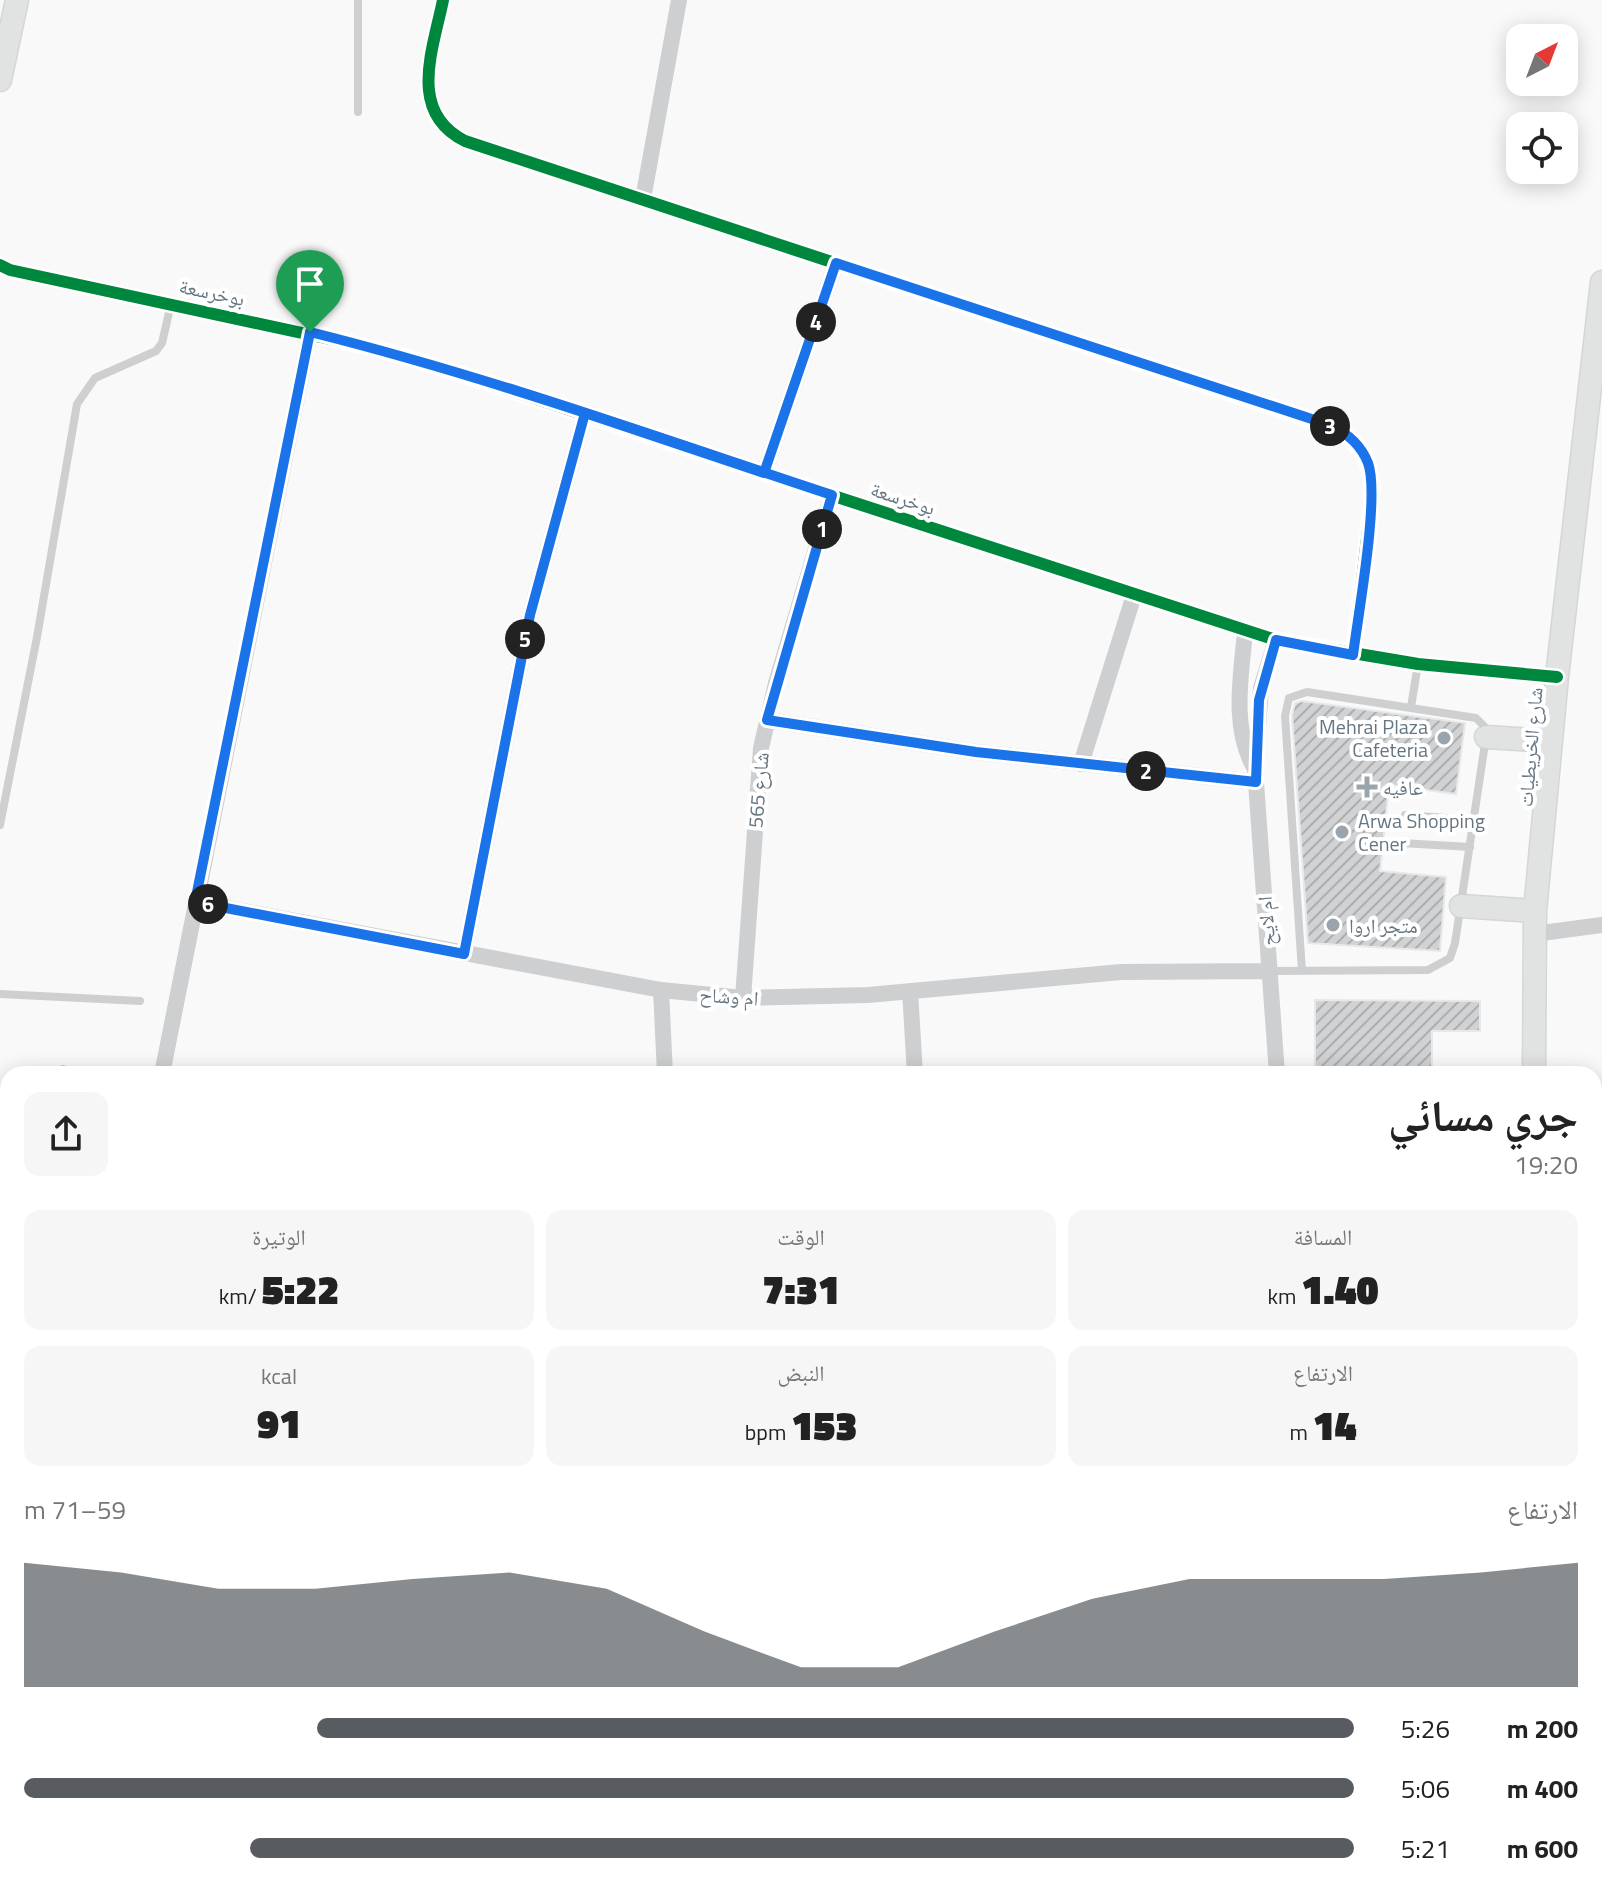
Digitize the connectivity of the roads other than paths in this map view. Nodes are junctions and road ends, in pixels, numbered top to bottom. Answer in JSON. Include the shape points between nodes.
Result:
{"nodes":[{"id":1,"x":17,"y":0,"type":"edge"},
{"id":2,"x":358,"y":0,"type":"edge"},
{"id":3,"x":443,"y":0,"type":"edge"},
{"id":4,"x":679,"y":0,"type":"edge"},
{"id":5,"x":0,"y":80,"type":"edge"},
{"id":6,"x":358,"y":112,"type":"dead end"},
{"id":7,"x":643,"y":199,"type":"junction"},
{"id":8,"x":836,"y":263,"type":"junction"},
{"id":9,"x":3,"y":269,"type":"edge"},
{"id":10,"x":1602,"y":282,"type":"edge"},
{"id":11,"x":171,"y":304,"type":"junction"},
{"id":12,"x":310,"y":332,"type":"junction"},
{"id":13,"x":585,"y":413,"type":"junction"},
{"id":14,"x":764,"y":473,"type":"junction"},
{"id":15,"x":832,"y":495,"type":"junction"},
{"id":16,"x":1134,"y":595,"type":"junction"},
{"id":17,"x":1245,"y":632,"type":"junction"},
{"id":18,"x":1276,"y":640,"type":"junction"},
{"id":19,"x":1353,"y":655,"type":"junction"},
{"id":20,"x":1418,"y":664,"type":"junction"},
{"id":21,"x":1557,"y":677,"type":"junction"},
{"id":22,"x":1411,"y":707,"type":"junction"},
{"id":23,"x":767,"y":720,"type":"junction"},
{"id":24,"x":1486,"y":737,"type":"junction"},
{"id":25,"x":1551,"y":741,"type":"junction"},
{"id":26,"x":1081,"y":764,"type":"junction"},
{"id":27,"x":1256,"y":775,"type":"junction"},
{"id":28,"x":1405,"y":815,"type":"dead end"},
{"id":29,"x":1474,"y":820,"type":"junction"},
{"id":30,"x":0,"y":825,"type":"edge"},
{"id":31,"x":1401,"y":843,"type":"dead end"},
{"id":32,"x":1470,"y":847,"type":"junction"},
{"id":33,"x":195,"y":902,"type":"junction"},
{"id":34,"x":1461,"y":906,"type":"junction"},
{"id":35,"x":1535,"y":911,"type":"junction"},
{"id":36,"x":1602,"y":925,"type":"edge"},
{"id":37,"x":1534,"y":934,"type":"junction"},
{"id":38,"x":464,"y":954,"type":"junction"},
{"id":39,"x":1270,"y":971,"type":"junction"},
{"id":40,"x":1302,"y":971,"type":"junction"},
{"id":41,"x":661,"y":990,"type":"junction"},
{"id":42,"x":910,"y":991,"type":"junction"},
{"id":43,"x":0,"y":994,"type":"edge"},
{"id":44,"x":743,"y":998,"type":"junction"},
{"id":45,"x":140,"y":1001,"type":"dead end"},
{"id":46,"x":164,"y":1066,"type":"edge"},
{"id":47,"x":665,"y":1066,"type":"edge"},
{"id":48,"x":915,"y":1066,"type":"edge"},
{"id":49,"x":1276,"y":1066,"type":"edge"},
{"id":50,"x":1534,"y":1066,"type":"edge"}],
"edges":[{"from":1,"to":5,"type":"street"},
{"from":2,"to":6,"type":"lane"},
{"from":3,"to":7,"type":"street","via":[[427,84],[428,99],[441,124],[465,141]]},
{"from":4,"to":7,"type":"street"},
{"from":7,"to":8,"type":"street"},
{"from":8,"to":14,"type":"street"},
{"from":8,"to":19,"type":"street","via":[[1330,425],[1351,438],[1365,455],[1373,488]]},
{"from":9,"to":11,"type":"street","name":"بوخرسعة"},
{"from":10,"to":21,"type":"street","name":"شارع الخريطيات"},
{"from":11,"to":12,"type":"street","name":"بوخرسعة"},
{"from":11,"to":30,"type":"lane","via":[[156,351],[95,378],[77,404]]},
{"from":12,"to":13,"type":"street","name":"بوخرسعة"},
{"from":12,"to":33,"type":"street"},
{"from":13,"to":14,"type":"street","name":"بوخرسعة"},
{"from":13,"to":38,"type":"street","via":[[530,615]]},
{"from":14,"to":15,"type":"street","name":"بوخرسعة"},
{"from":15,"to":16,"type":"street","name":"بوخرسعة"},
{"from":15,"to":23,"type":"street","name":"شارع 565"},
{"from":16,"to":17,"type":"street","name":"بوخرسعة"},
{"from":16,"to":26,"type":"street"},
{"from":17,"to":18,"type":"street","name":"بوخرسعة"},
{"from":17,"to":27,"type":"street","name":"ام لايح","via":[[1240,707],[1246,750]]},
{"from":18,"to":19,"type":"street","name":"بوخرسعة"},
{"from":18,"to":27,"type":"street","name":"ام لايح","via":[[1261,688]]},
{"from":19,"to":20,"type":"street","name":"بوخرسعة"},
{"from":20,"to":21,"type":"street","name":"بوخرسعة"},
{"from":20,"to":22,"type":"lane"},
{"from":21,"to":25,"type":"street","name":"شارع الخريطيات"},
{"from":22,"to":24,"type":"lane","via":[[1476,718]]},
{"from":22,"to":40,"type":"lane","via":[[1307,692],[1294,694],[1286,703]]},
{"from":23,"to":26,"type":"street"},
{"from":23,"to":44,"type":"street","name":"شارع 565","via":[[757,777]]},
{"from":24,"to":25,"type":"street"},
{"from":24,"to":29,"type":"lane"},
{"from":25,"to":35,"type":"street","name":"شارع الخريطيات"},
{"from":26,"to":27,"type":"street"},
{"from":27,"to":39,"type":"street","name":"ام لايح"},
{"from":28,"to":29,"type":"lane"},
{"from":29,"to":32,"type":"lane"},
{"from":31,"to":32,"type":"lane"},
{"from":32,"to":34,"type":"lane"},
{"from":33,"to":38,"type":"street","name":"ام وشاح"},
{"from":33,"to":46,"type":"street"},
{"from":34,"to":35,"type":"street"},
{"from":34,"to":40,"type":"lane","via":[[1454,951],[1436,968]]},
{"from":35,"to":37,"type":"street","name":"شارع الخريطيات"},
{"from":36,"to":37,"type":"street"},
{"from":37,"to":50,"type":"street","name":"شارع الخريطيات"},
{"from":38,"to":41,"type":"street","name":"ام وشاح"},
{"from":39,"to":40,"type":"lane"},
{"from":39,"to":42,"type":"street","name":"ام وشاح","via":[[1079,974]]},
{"from":39,"to":49,"type":"street","name":"ام لايح"},
{"from":41,"to":44,"type":"street","name":"ام وشاح"},
{"from":41,"to":47,"type":"street"},
{"from":42,"to":44,"type":"street","name":"ام وشاح"},
{"from":42,"to":48,"type":"street"},
{"from":43,"to":45,"type":"lane"}]}
